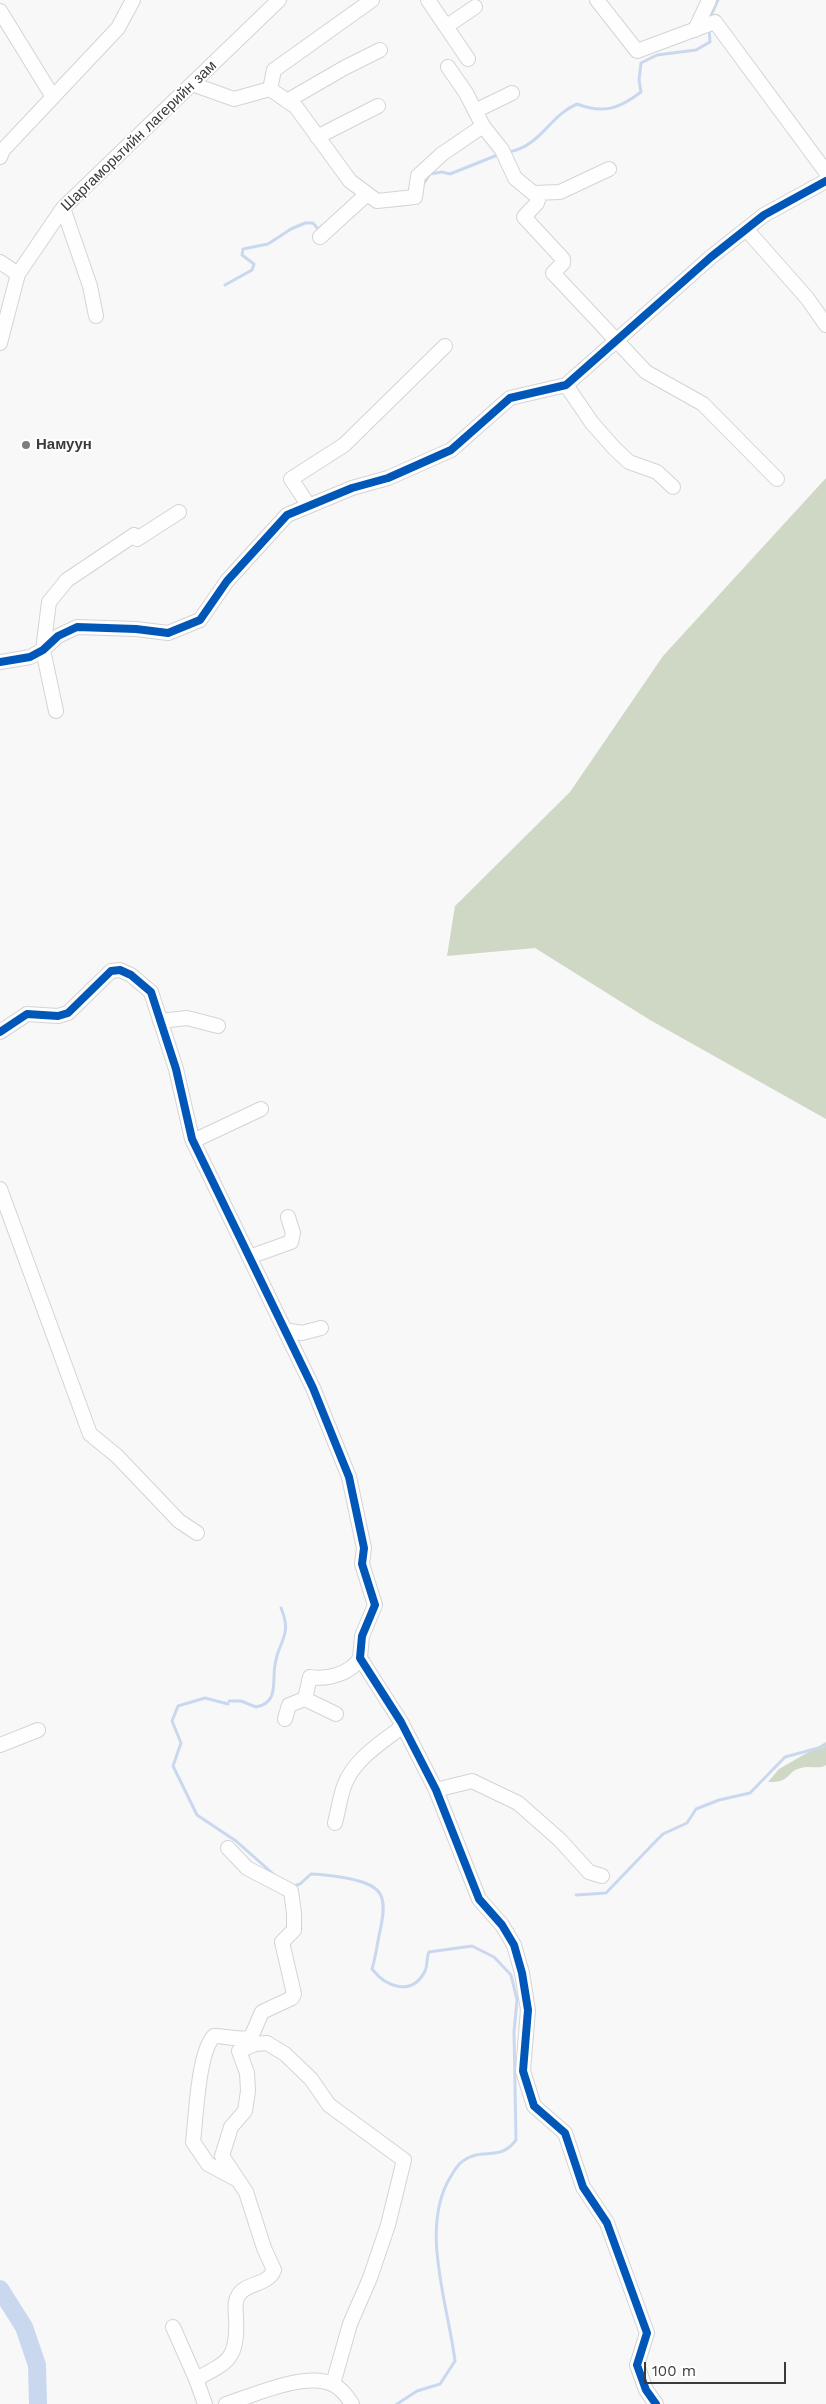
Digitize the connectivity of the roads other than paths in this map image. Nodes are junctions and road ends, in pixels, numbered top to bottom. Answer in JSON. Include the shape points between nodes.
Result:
{"nodes":[{"id":1,"x":133,"y":0,"type":"edge"},
{"id":2,"x":279,"y":0,"type":"edge"},
{"id":3,"x":372,"y":0,"type":"edge"},
{"id":4,"x":428,"y":0,"type":"edge"},
{"id":5,"x":599,"y":0,"type":"edge"},
{"id":6,"x":709,"y":0,"type":"edge"},
{"id":7,"x":475,"y":7,"type":"dead end"},
{"id":8,"x":0,"y":11,"type":"edge"},
{"id":9,"x":446,"y":26,"type":"junction"},
{"id":10,"x":695,"y":30,"type":"junction"},
{"id":11,"x":380,"y":50,"type":"dead end"},
{"id":12,"x":468,"y":59,"type":"dead end"},
{"id":13,"x":448,"y":67,"type":"dead end"},
{"id":14,"x":192,"y":84,"type":"junction"},
{"id":15,"x":270,"y":89,"type":"junction"},
{"id":16,"x":512,"y":93,"type":"dead end"},
{"id":17,"x":53,"y":96,"type":"junction"},
{"id":18,"x":287,"y":101,"type":"junction"},
{"id":19,"x":378,"y":106,"type":"dead end"},
{"id":20,"x":475,"y":111,"type":"junction"},
{"id":21,"x":483,"y":126,"type":"junction"},
{"id":22,"x":317,"y":136,"type":"junction"},
{"id":23,"x":0,"y":157,"type":"edge"},
{"id":24,"x":609,"y":169,"type":"dead end"},
{"id":25,"x":825,"y":182,"type":"edge"},
{"id":26,"x":540,"y":193,"type":"junction"},
{"id":27,"x":367,"y":194,"type":"junction"},
{"id":28,"x":63,"y":208,"type":"junction"},
{"id":29,"x":746,"y":229,"type":"junction"},
{"id":30,"x":320,"y":237,"type":"dead end"},
{"id":31,"x":0,"y":262,"type":"edge"},
{"id":32,"x":18,"y":274,"type":"junction"},
{"id":33,"x":96,"y":316,"type":"dead end"},
{"id":34,"x":826,"y":325,"type":"edge"},
{"id":35,"x":616,"y":341,"type":"junction"},
{"id":36,"x":0,"y":344,"type":"edge"},
{"id":37,"x":445,"y":346,"type":"dead end"},
{"id":38,"x":566,"y":385,"type":"junction"},
{"id":39,"x":777,"y":479,"type":"dead end"},
{"id":40,"x":673,"y":487,"type":"dead end"},
{"id":41,"x":309,"y":506,"type":"junction"},
{"id":42,"x":179,"y":512,"type":"dead end"},
{"id":43,"x":43,"y":650,"type":"junction"},
{"id":44,"x":0,"y":662,"type":"edge"},
{"id":45,"x":56,"y":711,"type":"dead end"},
{"id":46,"x":160,"y":1021,"type":"junction"},
{"id":47,"x":218,"y":1026,"type":"dead end"},
{"id":48,"x":0,"y":1032,"type":"edge"},
{"id":49,"x":261,"y":1109,"type":"dead end"},
{"id":50,"x":193,"y":1141,"type":"junction"},
{"id":51,"x":0,"y":1189,"type":"edge"},
{"id":52,"x":288,"y":1218,"type":"dead end"},
{"id":53,"x":249,"y":1257,"type":"junction"},
{"id":54,"x":321,"y":1328,"type":"dead end"},
{"id":55,"x":285,"y":1330,"type":"junction"},
{"id":56,"x":197,"y":1533,"type":"dead end"},
{"id":57,"x":360,"y":1658,"type":"junction"},
{"id":58,"x":305,"y":1699,"type":"junction"},
{"id":59,"x":336,"y":1714,"type":"dead end"},
{"id":60,"x":285,"y":1719,"type":"dead end"},
{"id":61,"x":403,"y":1726,"type":"junction"},
{"id":62,"x":38,"y":1730,"type":"dead end"},
{"id":63,"x":0,"y":1745,"type":"edge"},
{"id":64,"x":436,"y":1790,"type":"junction"},
{"id":65,"x":335,"y":1823,"type":"dead end"},
{"id":66,"x":228,"y":1848,"type":"dead end"},
{"id":67,"x":602,"y":1876,"type":"dead end"},
{"id":68,"x":237,"y":2179,"type":"junction"},
{"id":69,"x":173,"y":2327,"type":"dead end"},
{"id":70,"x":196,"y":2379,"type":"junction"},
{"id":71,"x":333,"y":2384,"type":"junction"},
{"id":72,"x":206,"y":2404,"type":"edge"},
{"id":73,"x":226,"y":2404,"type":"edge"},
{"id":74,"x":352,"y":2404,"type":"edge"},
{"id":75,"x":656,"y":2404,"type":"edge"}],
"edges":[{"from":1,"to":17,"type":"street","via":[[118,28]]},
{"from":2,"to":14,"type":"street","name":"Шаргаморьтийн лагерийн зам"},
{"from":3,"to":15,"type":"street","via":[[274,70]]},
{"from":4,"to":9,"type":"street"},
{"from":5,"to":10,"type":"street","via":[[637,51]]},
{"from":6,"to":10,"type":"street"},
{"from":7,"to":9,"type":"street"},
{"from":8,"to":17,"type":"street"},
{"from":9,"to":12,"type":"street"},
{"from":10,"to":25,"type":"street","via":[[715,22]]},
{"from":11,"to":18,"type":"street"},
{"from":13,"to":20,"type":"street"},
{"from":14,"to":15,"type":"street","via":[[234,99]]},
{"from":14,"to":28,"type":"street","name":"Шаргаморьтийн лагерийн зам"},
{"from":15,"to":18,"type":"street"},
{"from":16,"to":20,"type":"street"},
{"from":17,"to":23,"type":"street"},
{"from":18,"to":22,"type":"street","via":[[296,107]]},
{"from":19,"to":22,"type":"street"},
{"from":20,"to":21,"type":"street"},
{"from":21,"to":26,"type":"street","via":[[502,150],[515,178],[533,193]]},
{"from":21,"to":27,"type":"street","via":[[442,154],[418,176],[415,198],[377,201]]},
{"from":22,"to":27,"type":"street","via":[[350,181]]},
{"from":24,"to":26,"type":"street","via":[[560,192]]},
{"from":25,"to":29,"type":"street","via":[[764,215]]},
{"from":26,"to":35,"type":"street","via":[[538,203],[524,217],[563,259],[554,273]]},
{"from":27,"to":30,"type":"street"},
{"from":28,"to":32,"type":"street","name":"Шаргаморьтийн лагерийн зам"},
{"from":28,"to":33,"type":"street","via":[[90,286]]},
{"from":29,"to":34,"type":"street","via":[[807,298]]},
{"from":29,"to":35,"type":"street"},
{"from":31,"to":32,"type":"street"},
{"from":32,"to":36,"type":"street","name":"Шаргаморьтийн лагерийн зам"},
{"from":35,"to":38,"type":"street"},
{"from":35,"to":39,"type":"street","via":[[646,372],[703,404]]},
{"from":37,"to":41,"type":"street","via":[[344,445],[291,479]]},
{"from":38,"to":40,"type":"street","via":[[615,449],[629,462],[657,472]]},
{"from":38,"to":41,"type":"street","via":[[510,398],[451,450],[388,478],[352,488]]},
{"from":41,"to":43,"type":"street","via":[[287,515],[227,581],[200,620],[168,633],[77,627],[58,636]]},
{"from":42,"to":43,"type":"street","via":[[137,539],[134,535],[67,580],[49,602]]},
{"from":43,"to":44,"type":"street","via":[[30,658]]},
{"from":43,"to":45,"type":"street"},
{"from":46,"to":47,"type":"street","via":[[187,1018]]},
{"from":46,"to":48,"type":"street","via":[[151,992],[120,970],[111,971],[68,1013],[58,1016],[27,1014]]},
{"from":46,"to":50,"type":"street","via":[[176,1069]]},
{"from":49,"to":50,"type":"street"},
{"from":50,"to":53,"type":"street"},
{"from":51,"to":56,"type":"street","via":[[90,1434],[117,1456],[180,1521]]},
{"from":52,"to":53,"type":"street","via":[[293,1233],[290,1242]]},
{"from":53,"to":55,"type":"street"},
{"from":54,"to":55,"type":"street","via":[[306,1333]]},
{"from":55,"to":57,"type":"street","via":[[313,1388],[349,1477],[364,1548],[362,1564],[375,1605],[362,1636]]},
{"from":57,"to":58,"type":"street","via":[[355,1666],[323,1679],[310,1677]]},
{"from":57,"to":61,"type":"street"},
{"from":58,"to":59,"type":"street"},
{"from":58,"to":60,"type":"street","via":[[289,1704]]},
{"from":61,"to":64,"type":"street"},
{"from":61,"to":65,"type":"street","via":[[363,1758],[350,1773]]},
{"from":62,"to":63,"type":"street"},
{"from":64,"to":67,"type":"street","via":[[472,1781],[518,1803],[560,1840],[589,1872]]},
{"from":64,"to":75,"type":"street","via":[[479,1898],[514,1945],[528,2010],[523,2071],[534,2106],[565,2132],[583,2187],[607,2223],[646,2333],[637,2365],[646,2390]]},
{"from":66,"to":68,"type":"street","via":[[247,1868],[291,1891],[294,1913],[294,1930],[282,1942],[294,1994],[292,1998],[262,2012],[251,2037],[242,2040],[214,2036],[204,2057],[193,2142],[208,2164]]},
{"from":68,"to":70,"type":"street","via":[[246,2192],[274,2270],[264,2281],[237,2296],[237,2331],[228,2361]]},
{"from":68,"to":71,"type":"street","via":[[222,2156],[231,2127],[245,2111],[247,2073],[239,2051],[255,2044],[267,2043],[285,2054],[311,2079],[330,2105],[404,2160],[388,2225],[350,2324]]},
{"from":69,"to":70,"type":"street"},
{"from":70,"to":72,"type":"street"},
{"from":71,"to":73,"type":"street","via":[[319,2380],[284,2385]]},
{"from":71,"to":74,"type":"street","via":[[345,2393]]}]}
